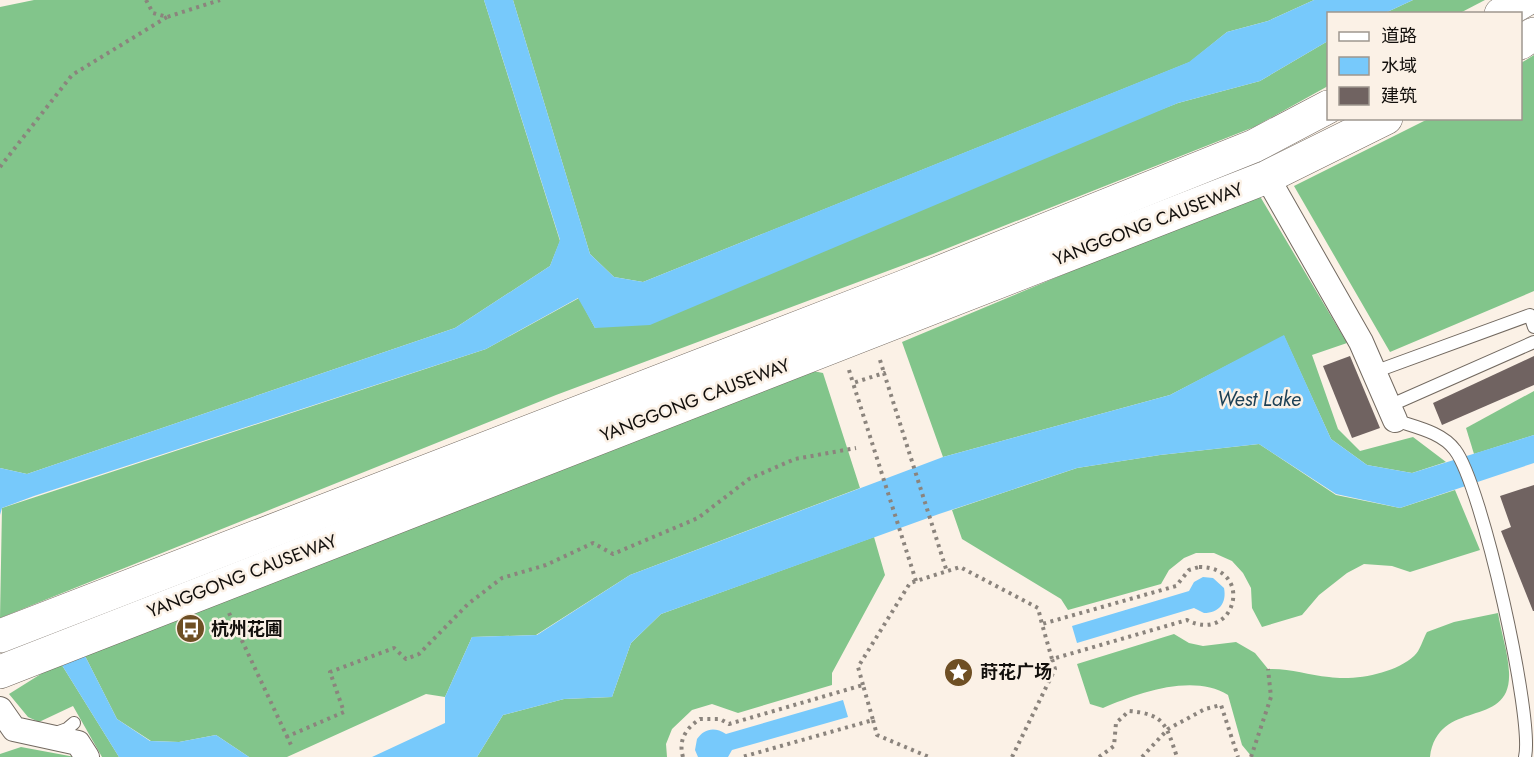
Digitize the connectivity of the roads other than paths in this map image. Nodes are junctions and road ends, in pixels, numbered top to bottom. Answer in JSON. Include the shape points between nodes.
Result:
{"nodes":[{"id":1,"x":1525,"y":0,"type":"edge"},
{"id":2,"x":1504,"y":12,"type":"edge"},
{"id":3,"x":1327,"y":108,"type":"edge"},
{"id":4,"x":1382,"y":120,"type":"edge"},
{"id":5,"x":1267,"y":177,"type":"junction"},
{"id":6,"x":1534,"y":327,"type":"edge"},
{"id":7,"x":1534,"y":342,"type":"edge"},
{"id":8,"x":1374,"y":372,"type":"junction"},
{"id":9,"x":1392,"y":413,"type":"junction"},
{"id":10,"x":0,"y":636,"type":"edge"},
{"id":11,"x":0,"y":672,"type":"edge"},
{"id":12,"x":0,"y":709,"type":"edge"},
{"id":13,"x":74,"y":723,"type":"dead end"},
{"id":14,"x":7,"y":734,"type":"edge"},
{"id":15,"x":46,"y":737,"type":"junction"},
{"id":16,"x":87,"y":757,"type":"edge"},
{"id":17,"x":1525,"y":757,"type":"edge"}],
"edges":[{"from":1,"to":2,"type":"main road"},
{"from":3,"to":10,"type":"main road","name":"YANGGONG CAUSEWAY","via":[[1254,146],[914,282]]},
{"from":4,"to":5,"type":"main road","name":"YANGGONG CAUSEWAY"},
{"from":5,"to":8,"type":"street","via":[[1361,342]]},
{"from":5,"to":11,"type":"main road","name":"YANGGONG CAUSEWAY"},
{"from":6,"to":8,"type":"lane","via":[[1530,315]]},
{"from":7,"to":9,"type":"lane"},
{"from":8,"to":9,"type":"street"},
{"from":9,"to":17,"type":"lane","via":[[1445,439],[1456,451],[1476,491],[1510,610],[1529,704]]},
{"from":12,"to":14,"type":"street"},
{"from":13,"to":15,"type":"lane"},
{"from":14,"to":15,"type":"street"},
{"from":15,"to":16,"type":"street","via":[[78,743]]}]}
